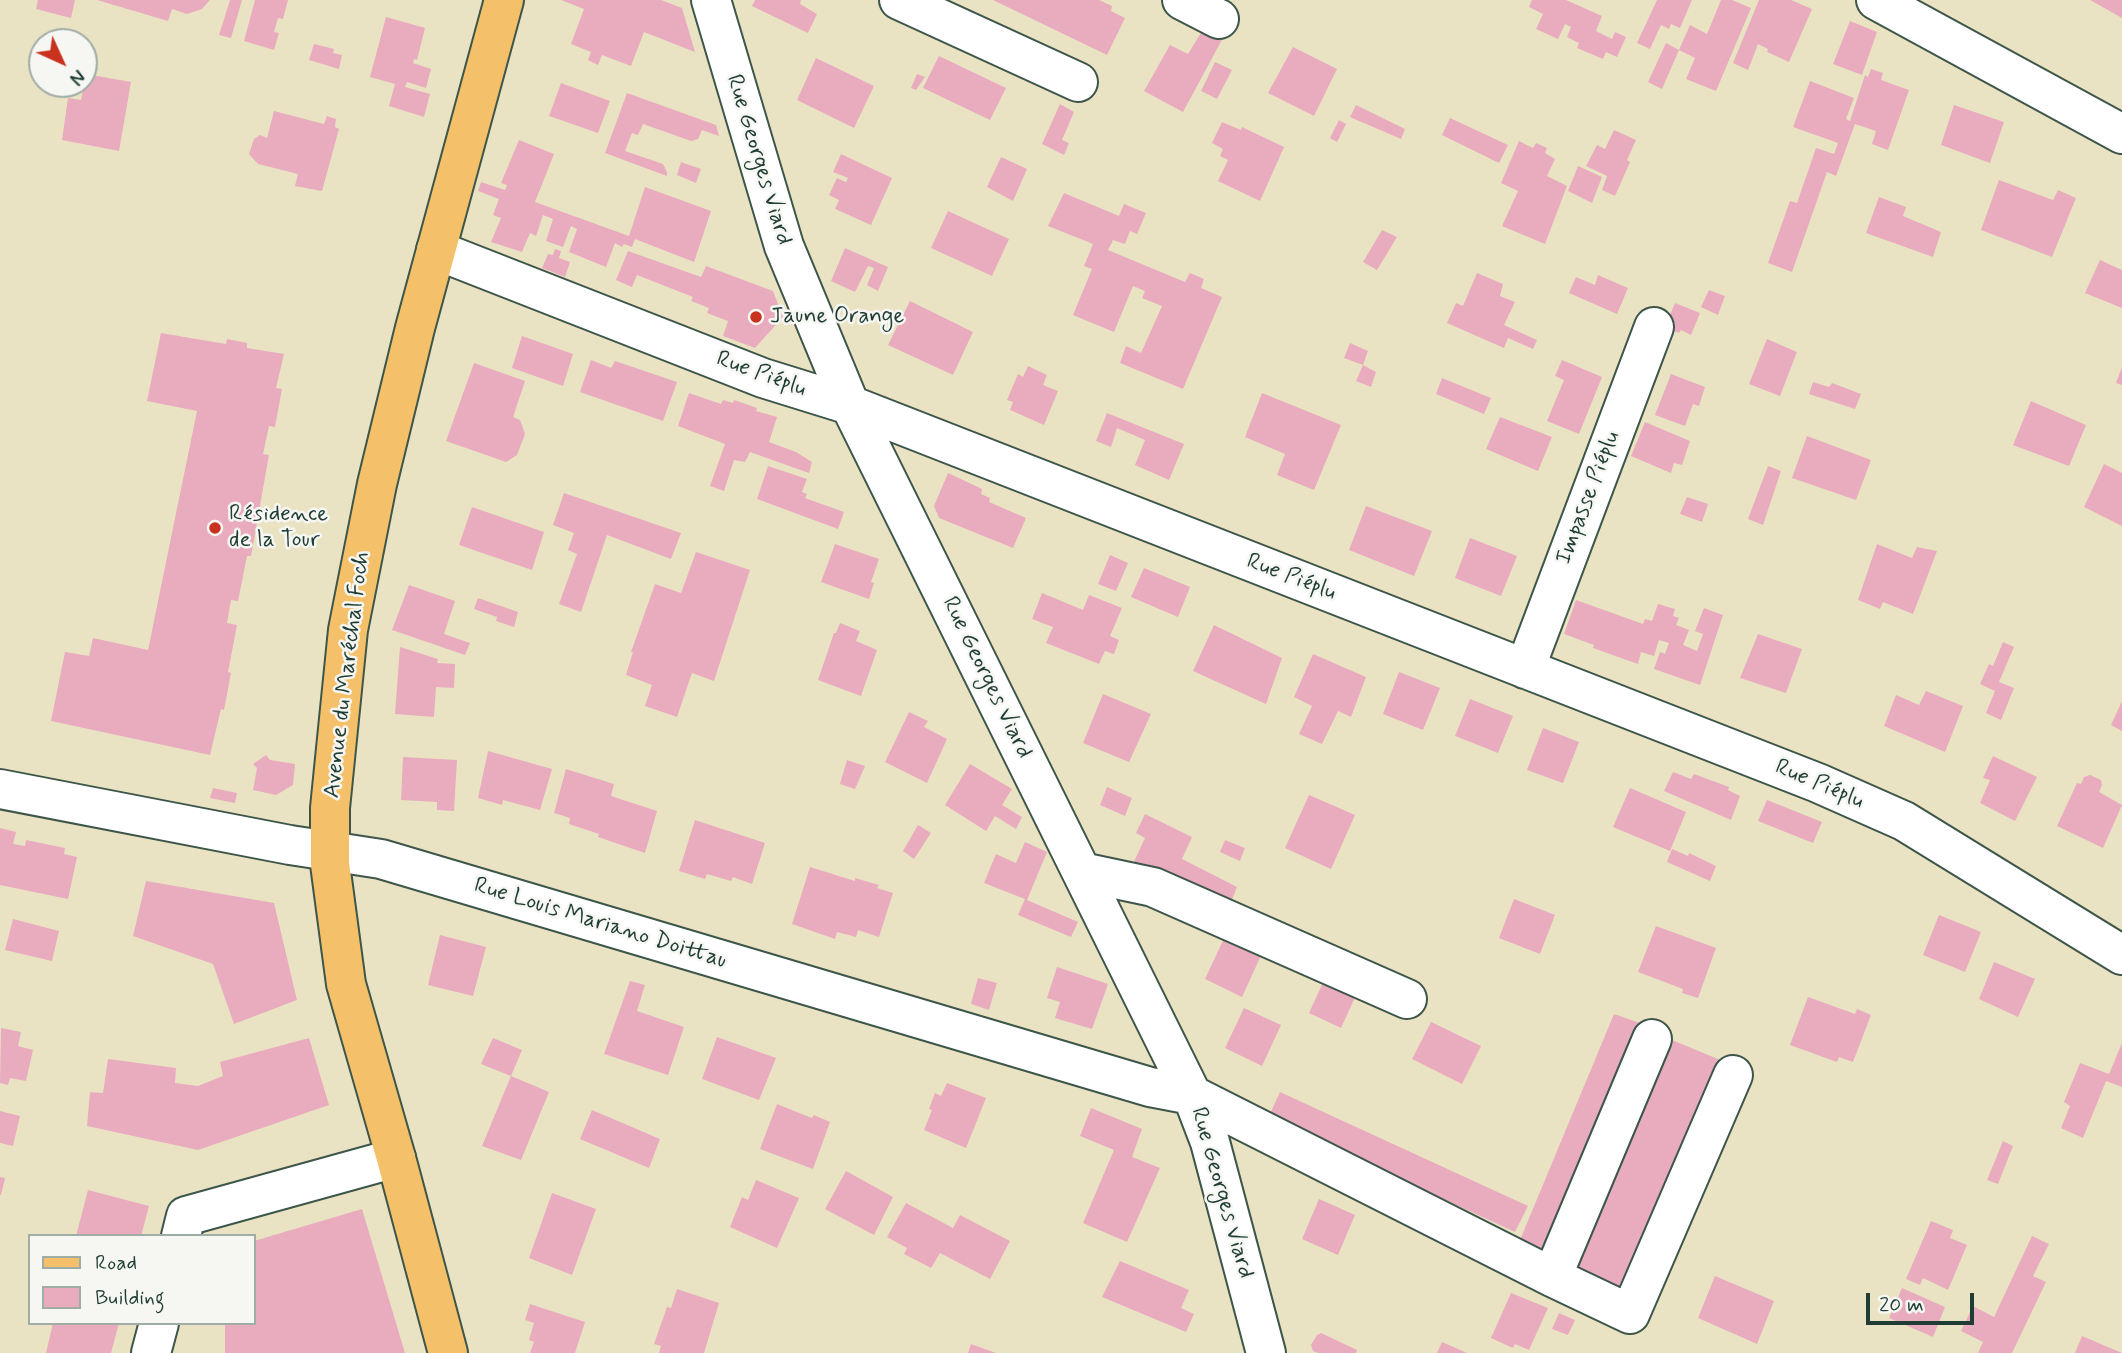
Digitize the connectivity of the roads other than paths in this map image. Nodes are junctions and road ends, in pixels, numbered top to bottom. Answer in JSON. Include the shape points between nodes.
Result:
{"nodes":[{"id":1,"x":504,"y":0,"type":"edge"},
{"id":2,"x":711,"y":0,"type":"edge"},
{"id":3,"x":899,"y":0,"type":"edge"},
{"id":4,"x":1182,"y":0,"type":"edge"},
{"id":5,"x":1876,"y":0,"type":"edge"},
{"id":6,"x":1219,"y":19,"type":"dead end"},
{"id":7,"x":1077,"y":82,"type":"dead end"},
{"id":8,"x":2122,"y":134,"type":"edge"},
{"id":9,"x":436,"y":250,"type":"junction"},
{"id":10,"x":1654,"y":327,"type":"dead end"},
{"id":11,"x":850,"y":405,"type":"junction"},
{"id":12,"x":1525,"y":669,"type":"junction"},
{"id":13,"x":0,"y":789,"type":"edge"},
{"id":14,"x":329,"y":852,"type":"junction"},
{"id":15,"x":1082,"y":872,"type":"junction"},
{"id":16,"x":2122,"y":955,"type":"edge"},
{"id":17,"x":1407,"y":999,"type":"dead end"},
{"id":18,"x":1652,"y":1039,"type":"dead end"},
{"id":19,"x":1733,"y":1075,"type":"dead end"},
{"id":20,"x":1192,"y":1095,"type":"junction"},
{"id":21,"x":396,"y":1158,"type":"junction"},
{"id":22,"x":182,"y":1234,"type":"edge"},
{"id":23,"x":1552,"y":1277,"type":"junction"},
{"id":24,"x":158,"y":1325,"type":"edge"},
{"id":25,"x":151,"y":1353,"type":"edge"},
{"id":26,"x":449,"y":1353,"type":"edge"},
{"id":27,"x":1266,"y":1353,"type":"edge"}],
"edges":[{"from":1,"to":9,"type":"main road","name":"Avenue du Maréchal Foch"},
{"from":2,"to":11,"type":"street","name":"Rue Georges Viard","via":[[784,246]]},
{"from":3,"to":7,"type":"street"},
{"from":4,"to":6,"type":"street"},
{"from":5,"to":8,"type":"street"},
{"from":9,"to":11,"type":"street","name":"Rue Piéplu","via":[[750,373]]},
{"from":9,"to":14,"type":"main road","name":"Avenue du Maréchal Foch","via":[[356,584]]},
{"from":10,"to":12,"type":"street","name":"Impasse Piéplu"},
{"from":11,"to":12,"type":"street","name":"Rue Piéplu"},
{"from":11,"to":15,"type":"street","name":"Rue Georges Viard"},
{"from":12,"to":16,"type":"street","name":"Rue Piéplu","via":[[1904,821]]},
{"from":13,"to":14,"type":"street","name":"Rue Louis Mariano Doittau"},
{"from":14,"to":20,"type":"street","name":"Rue Louis Mariano Doittau","via":[[381,859],[1137,1083]]},
{"from":14,"to":21,"type":"main road","name":"Avenue du Maréchal Foch","via":[[346,984]]},
{"from":15,"to":17,"type":"street","via":[[1153,887]]},
{"from":15,"to":20,"type":"street","name":"Rue Georges Viard"},
{"from":18,"to":23,"type":"street"},
{"from":19,"to":23,"type":"street","name":"Rue Louis Mariano Doittau","via":[[1630,1314]]},
{"from":20,"to":23,"type":"street","name":"Rue Louis Mariano Doittau"},
{"from":20,"to":27,"type":"street","name":"Rue Georges Viard","via":[[1210,1142]]},
{"from":21,"to":22,"type":"street","via":[[186,1216]]},
{"from":21,"to":26,"type":"main road","name":"Avenue du Maréchal Foch"},
{"from":24,"to":25,"type":"street"}]}
